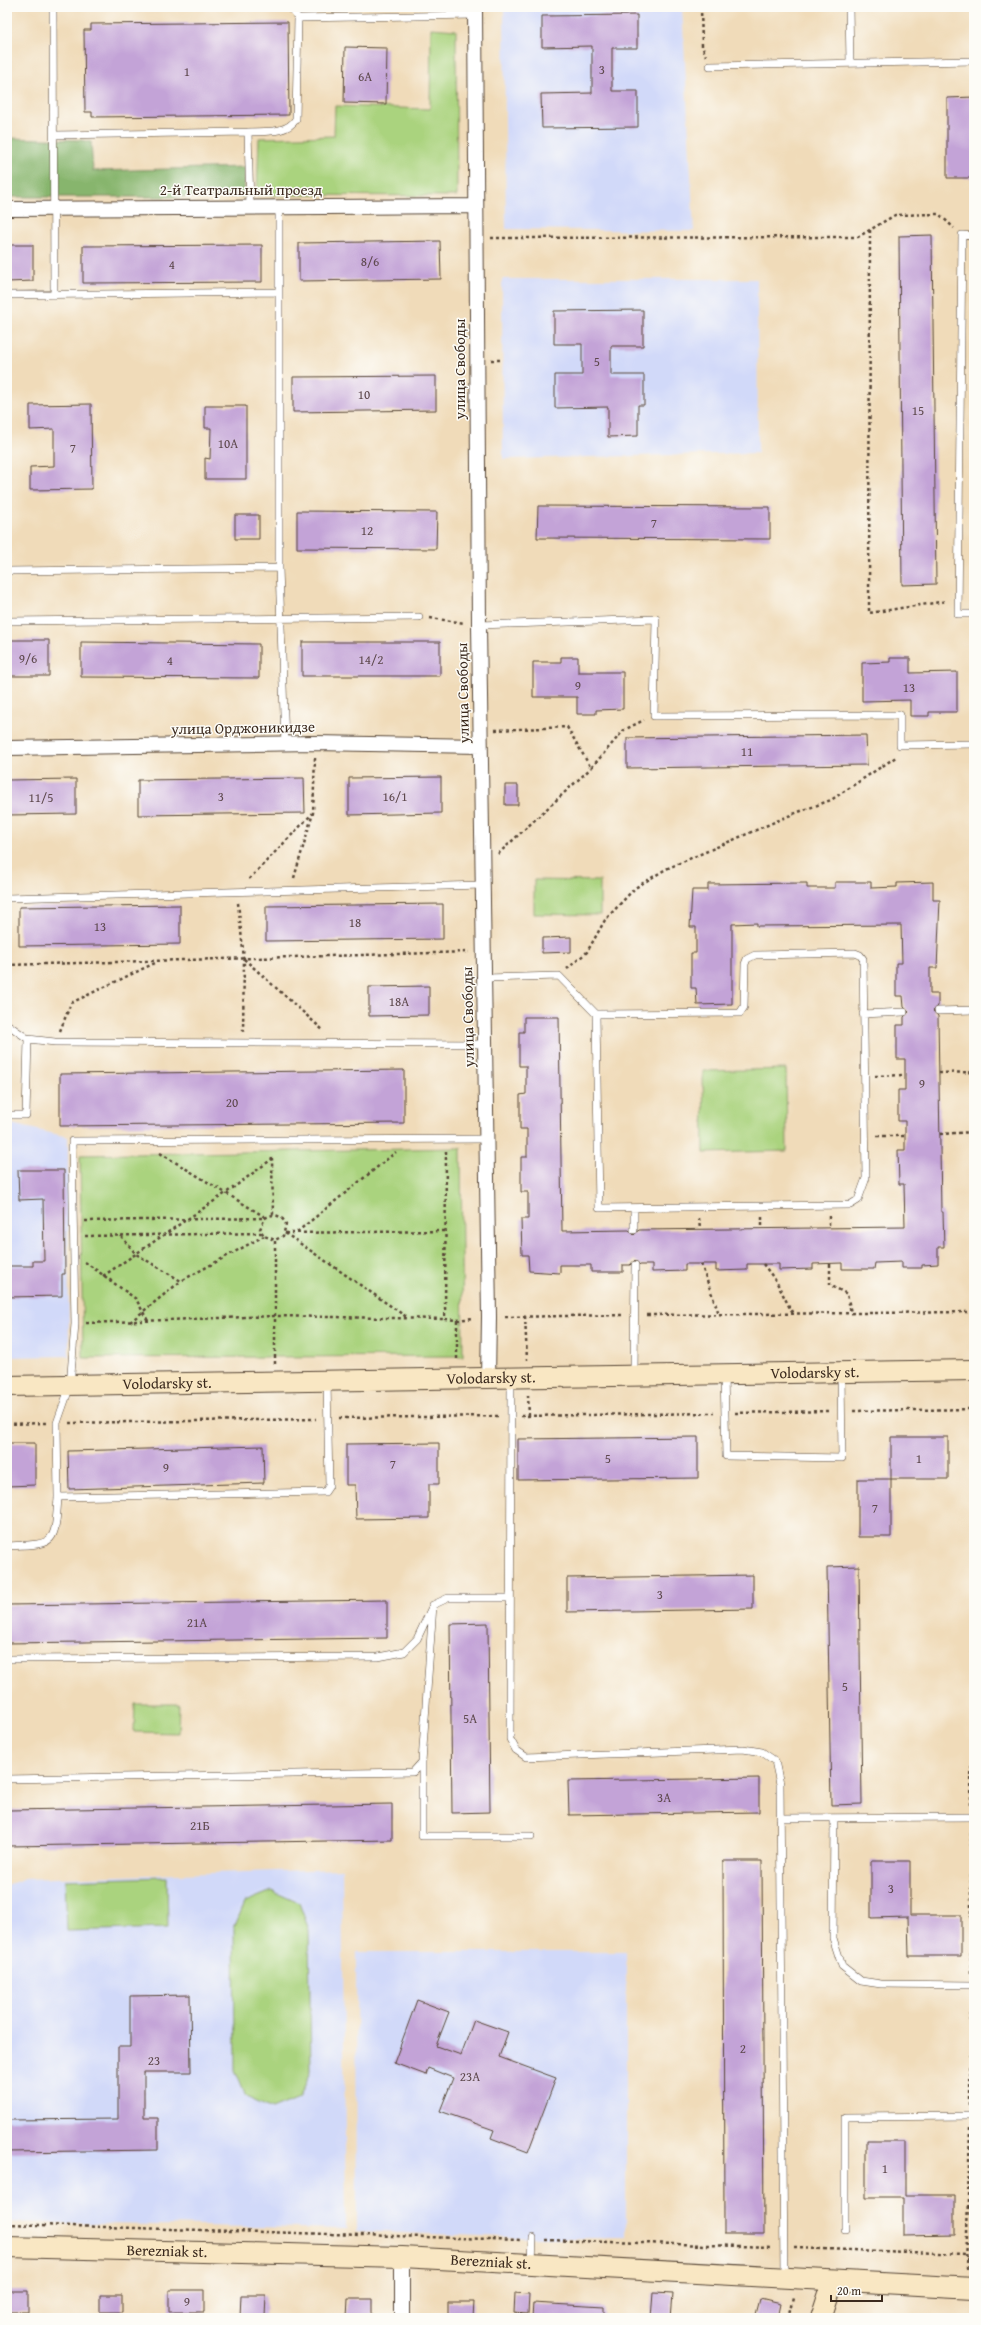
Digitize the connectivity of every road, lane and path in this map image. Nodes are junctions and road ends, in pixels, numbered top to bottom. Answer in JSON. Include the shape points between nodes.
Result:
{"nodes":[{"id":1,"x":53,"y":7,"type":"edge"},
{"id":2,"x":290,"y":7,"type":"edge"},
{"id":3,"x":701,"y":7,"type":"edge"},
{"id":4,"x":848,"y":7,"type":"edge"},
{"id":5,"x":475,"y":11,"type":"edge"},
{"id":6,"x":298,"y":18,"type":"junction"},
{"id":7,"x":974,"y":61,"type":"edge"},
{"id":8,"x":850,"y":63,"type":"junction"},
{"id":9,"x":710,"y":66,"type":"joint"},
{"id":10,"x":248,"y":132,"type":"junction"},
{"id":11,"x":55,"y":135,"type":"junction"},
{"id":12,"x":476,"y":206,"type":"junction"},
{"id":13,"x":279,"y":207,"type":"junction"},
{"id":14,"x":55,"y":208,"type":"junction"},
{"id":15,"x":250,"y":208,"type":"junction"},
{"id":16,"x":7,"y":209,"type":"edge"},
{"id":17,"x":870,"y":230,"type":"junction"},
{"id":18,"x":962,"y":235,"type":"junction"},
{"id":19,"x":974,"y":236,"type":"edge"},
{"id":20,"x":476,"y":238,"type":"junction"},
{"id":21,"x":279,"y":292,"type":"junction"},
{"id":22,"x":7,"y":295,"type":"edge"},
{"id":23,"x":54,"y":295,"type":"junction"},
{"id":24,"x":279,"y":568,"type":"junction"},
{"id":25,"x":7,"y":571,"type":"edge"},
{"id":26,"x":958,"y":599,"type":"junction"},
{"id":27,"x":974,"y":614,"type":"edge"},
{"id":28,"x":420,"y":617,"type":"joint"},
{"id":29,"x":280,"y":618,"type":"junction"},
{"id":30,"x":7,"y":621,"type":"edge"},
{"id":31,"x":479,"y":625,"type":"junction"},
{"id":32,"x":654,"y":716,"type":"junction"},
{"id":33,"x":480,"y":730,"type":"junction"},
{"id":34,"x":315,"y":743,"type":"junction"},
{"id":35,"x":285,"y":744,"type":"junction"},
{"id":36,"x":974,"y":744,"type":"edge"},
{"id":37,"x":915,"y":745,"type":"junction"},
{"id":38,"x":480,"y":746,"type":"junction"},
{"id":39,"x":7,"y":748,"type":"edge"},
{"id":40,"x":591,"y":768,"type":"junction"},
{"id":41,"x":313,"y":813,"type":"junction"},
{"id":42,"x":482,"y":869,"type":"junction"},
{"id":43,"x":482,"y":885,"type":"junction"},
{"id":44,"x":290,"y":890,"type":"junction"},
{"id":45,"x":237,"y":892,"type":"junction"},
{"id":46,"x":7,"y":898,"type":"edge"},
{"id":47,"x":484,"y":952,"type":"junction"},
{"id":48,"x":244,"y":959,"type":"junction"},
{"id":49,"x":159,"y":961,"type":"junction"},
{"id":50,"x":7,"y":965,"type":"edge"},
{"id":51,"x":559,"y":976,"type":"junction"},
{"id":52,"x":484,"y":978,"type":"junction"},
{"id":53,"x":938,"y":1010,"type":"dead end"},
{"id":54,"x":974,"y":1010,"type":"edge"},
{"id":55,"x":904,"y":1012,"type":"dead end"},
{"id":56,"x":596,"y":1014,"type":"junction"},
{"id":57,"x":863,"y":1014,"type":"junction"},
{"id":58,"x":7,"y":1024,"type":"edge"},
{"id":59,"x":28,"y":1040,"type":"junction"},
{"id":60,"x":55,"y":1042,"type":"junction"},
{"id":61,"x":338,"y":1043,"type":"junction"},
{"id":62,"x":243,"y":1044,"type":"junction"},
{"id":63,"x":485,"y":1044,"type":"junction"},
{"id":64,"x":974,"y":1072,"type":"edge"},
{"id":65,"x":939,"y":1073,"type":"dead end"},
{"id":66,"x":905,"y":1075,"type":"dead end"},
{"id":67,"x":864,"y":1076,"type":"junction"},
{"id":68,"x":7,"y":1115,"type":"edge"},
{"id":69,"x":974,"y":1132,"type":"edge"},
{"id":70,"x":940,"y":1134,"type":"dead end"},
{"id":71,"x":865,"y":1136,"type":"junction"},
{"id":72,"x":905,"y":1136,"type":"dead end"},
{"id":73,"x":412,"y":1139,"type":"junction"},
{"id":74,"x":446,"y":1139,"type":"junction"},
{"id":75,"x":486,"y":1139,"type":"junction"},
{"id":76,"x":140,"y":1140,"type":"junction"},
{"id":77,"x":226,"y":1193,"type":"junction"},
{"id":78,"x":634,"y":1208,"type":"junction"},
{"id":79,"x":273,"y":1215,"type":"junction"},
{"id":80,"x":265,"y":1218,"type":"junction"},
{"id":81,"x":187,"y":1220,"type":"junction"},
{"id":82,"x":73,"y":1222,"type":"junction"},
{"id":83,"x":634,"y":1230,"type":"dead end"},
{"id":84,"x":446,"y":1231,"type":"junction"},
{"id":85,"x":261,"y":1233,"type":"junction"},
{"id":86,"x":285,"y":1233,"type":"junction"},
{"id":87,"x":297,"y":1233,"type":"junction"},
{"id":88,"x":121,"y":1235,"type":"junction"},
{"id":89,"x":164,"y":1235,"type":"junction"},
{"id":90,"x":74,"y":1236,"type":"junction"},
{"id":91,"x":264,"y":1236,"type":"junction"},
{"id":92,"x":276,"y":1240,"type":"junction"},
{"id":93,"x":136,"y":1254,"type":"junction"},
{"id":94,"x":701,"y":1264,"type":"dead end"},
{"id":95,"x":764,"y":1264,"type":"dead end"},
{"id":96,"x":830,"y":1264,"type":"dead end"},
{"id":97,"x":634,"y":1265,"type":"dead end"},
{"id":98,"x":103,"y":1276,"type":"junction"},
{"id":99,"x":181,"y":1281,"type":"junction"},
{"id":100,"x":142,"y":1311,"type":"junction"},
{"id":101,"x":974,"y":1312,"type":"edge"},
{"id":102,"x":851,"y":1313,"type":"junction"},
{"id":103,"x":719,"y":1314,"type":"junction"},
{"id":104,"x":793,"y":1314,"type":"junction"},
{"id":105,"x":634,"y":1315,"type":"junction"},
{"id":106,"x":274,"y":1316,"type":"junction"},
{"id":107,"x":489,"y":1317,"type":"junction"},
{"id":108,"x":408,"y":1318,"type":"junction"},
{"id":109,"x":446,"y":1319,"type":"junction"},
{"id":110,"x":457,"y":1320,"type":"junction"},
{"id":111,"x":148,"y":1321,"type":"junction"},
{"id":112,"x":130,"y":1322,"type":"junction"},
{"id":113,"x":75,"y":1324,"type":"junction"},
{"id":114,"x":974,"y":1370,"type":"edge"},
{"id":115,"x":841,"y":1373,"type":"junction"},
{"id":116,"x":724,"y":1375,"type":"junction"},
{"id":117,"x":634,"y":1376,"type":"junction"},
{"id":118,"x":511,"y":1378,"type":"junction"},
{"id":119,"x":488,"y":1379,"type":"junction"},
{"id":120,"x":456,"y":1380,"type":"junction"},
{"id":121,"x":327,"y":1381,"type":"junction"},
{"id":122,"x":275,"y":1382,"type":"junction"},
{"id":123,"x":7,"y":1386,"type":"edge"},
{"id":124,"x":70,"y":1386,"type":"junction"},
{"id":125,"x":974,"y":1409,"type":"edge"},
{"id":126,"x":842,"y":1411,"type":"junction"},
{"id":127,"x":725,"y":1413,"type":"junction"},
{"id":128,"x":510,"y":1416,"type":"junction"},
{"id":129,"x":327,"y":1418,"type":"junction"},
{"id":130,"x":974,"y":1422,"type":"edge"},
{"id":131,"x":57,"y":1423,"type":"junction"},
{"id":132,"x":7,"y":1424,"type":"edge"},
{"id":133,"x":58,"y":1497,"type":"junction"},
{"id":134,"x":7,"y":1546,"type":"edge"},
{"id":135,"x":510,"y":1598,"type":"junction"},
{"id":136,"x":433,"y":1605,"type":"junction"},
{"id":137,"x":7,"y":1659,"type":"edge"},
{"id":138,"x":422,"y":1762,"type":"junction"},
{"id":139,"x":7,"y":1779,"type":"edge"},
{"id":140,"x":973,"y":1817,"type":"edge"},
{"id":141,"x":780,"y":1818,"type":"junction"},
{"id":142,"x":834,"y":1819,"type":"junction"},
{"id":143,"x":531,"y":1836,"type":"dead end"},
{"id":144,"x":973,"y":1985,"type":"edge"},
{"id":145,"x":972,"y":2116,"type":"edge"},
{"id":146,"x":7,"y":2224,"type":"edge"},
{"id":147,"x":845,"y":2230,"type":"dead end"},
{"id":148,"x":533,"y":2239,"type":"junction"},
{"id":149,"x":7,"y":2247,"type":"edge"},
{"id":150,"x":783,"y":2248,"type":"junction"},
{"id":151,"x":966,"y":2254,"type":"junction"},
{"id":152,"x":402,"y":2258,"type":"junction"},
{"id":153,"x":966,"y":2259,"type":"junction"},
{"id":154,"x":974,"y":2259,"type":"edge"},
{"id":155,"x":532,"y":2265,"type":"junction"},
{"id":156,"x":784,"y":2278,"type":"junction"},
{"id":157,"x":833,"y":2281,"type":"junction"},
{"id":158,"x":969,"y":2288,"type":"edge"},
{"id":159,"x":402,"y":2318,"type":"edge"},
{"id":160,"x":821,"y":2318,"type":"edge"}],
"edges":[{"from":1,"to":11,"type":"lane"},
{"from":2,"to":6,"type":"lane"},
{"from":3,"to":9,"type":"path","via":[[702,46]]},
{"from":4,"to":8,"type":"lane"},
{"from":5,"to":6,"type":"lane"},
{"from":5,"to":12,"type":"street","name":"улица Свободы"},
{"from":6,"to":10,"type":"lane","via":[[296,119],[292,126],[284,130]]},
{"from":7,"to":8,"type":"lane"},
{"from":8,"to":9,"type":"lane"},
{"from":10,"to":11,"type":"lane"},
{"from":10,"to":15,"type":"lane"},
{"from":11,"to":14,"type":"lane"},
{"from":12,"to":13,"type":"street","name":"2-й Театральный проезд"},
{"from":12,"to":20,"type":"street","name":"улица Свободы"},
{"from":13,"to":15,"type":"street","name":"2-й Театральный проезд"},
{"from":13,"to":21,"type":"lane"},
{"from":14,"to":15,"type":"street","name":"2-й Театральный проезд"},
{"from":14,"to":16,"type":"street","name":"2-й Театральный проезд"},
{"from":14,"to":23,"type":"lane"},
{"from":17,"to":18,"type":"path","via":[[895,215],[939,214]]},
{"from":17,"to":20,"type":"path","via":[[858,237]]},
{"from":17,"to":26,"type":"path","via":[[869,613]]},
{"from":18,"to":19,"type":"lane"},
{"from":18,"to":26,"type":"lane"},
{"from":20,"to":31,"type":"street","name":"улица Свободы"},
{"from":21,"to":23,"type":"lane"},
{"from":21,"to":24,"type":"lane"},
{"from":22,"to":23,"type":"lane"},
{"from":24,"to":25,"type":"lane"},
{"from":24,"to":29,"type":"lane"},
{"from":26,"to":27,"type":"lane","via":[[958,614]]},
{"from":28,"to":29,"type":"lane"},
{"from":28,"to":31,"type":"path"},
{"from":29,"to":30,"type":"lane"},
{"from":29,"to":35,"type":"lane"},
{"from":31,"to":32,"type":"lane","via":[[656,619]]},
{"from":31,"to":33,"type":"street","name":"улица Свободы"},
{"from":32,"to":37,"type":"lane","via":[[900,715],[900,745]]},
{"from":32,"to":40,"type":"path","via":[[624,730]]},
{"from":33,"to":38,"type":"street","name":"улица Свободы"},
{"from":33,"to":40,"type":"path","via":[[567,727]]},
{"from":34,"to":35,"type":"street","name":"улица Орджоникидзе"},
{"from":34,"to":38,"type":"street","name":"улица Орджоникидзе"},
{"from":34,"to":41,"type":"path"},
{"from":35,"to":39,"type":"street","name":"улица Орджоникидзе"},
{"from":36,"to":37,"type":"lane"},
{"from":37,"to":51,"type":"path","via":[[831,800],[666,870],[635,888],[604,920],[587,952]]},
{"from":38,"to":42,"type":"street","name":"улица Свободы"},
{"from":40,"to":42,"type":"path"},
{"from":41,"to":44,"type":"path"},
{"from":41,"to":45,"type":"path"},
{"from":42,"to":43,"type":"street","name":"улица Свободы"},
{"from":43,"to":44,"type":"lane"},
{"from":43,"to":47,"type":"street","name":"улица Свободы"},
{"from":44,"to":45,"type":"lane"},
{"from":45,"to":46,"type":"lane"},
{"from":45,"to":48,"type":"path"},
{"from":47,"to":48,"type":"path"},
{"from":47,"to":52,"type":"street","name":"улица Свободы"},
{"from":48,"to":49,"type":"path"},
{"from":48,"to":61,"type":"path"},
{"from":48,"to":62,"type":"path"},
{"from":49,"to":50,"type":"path"},
{"from":49,"to":60,"type":"path","via":[[72,1003]]},
{"from":51,"to":52,"type":"lane"},
{"from":51,"to":56,"type":"lane"},
{"from":52,"to":63,"type":"street","name":"улица Свободы"},
{"from":53,"to":54,"type":"lane"},
{"from":55,"to":57,"type":"lane"},
{"from":56,"to":57,"type":"lane","via":[[740,1013],[744,1007],[747,959],[755,956],[855,953],[863,958]]},
{"from":56,"to":78,"type":"lane","via":[[599,1208]]},
{"from":57,"to":67,"type":"lane"},
{"from":58,"to":59,"type":"lane"},
{"from":59,"to":60,"type":"lane"},
{"from":59,"to":68,"type":"lane","via":[[26,1115]]},
{"from":60,"to":62,"type":"lane"},
{"from":61,"to":62,"type":"lane"},
{"from":61,"to":63,"type":"lane"},
{"from":63,"to":75,"type":"street","name":"улица Свободы"},
{"from":64,"to":65,"type":"path"},
{"from":66,"to":67,"type":"path"},
{"from":67,"to":71,"type":"lane"},
{"from":69,"to":70,"type":"path"},
{"from":71,"to":72,"type":"path"},
{"from":71,"to":78,"type":"lane","via":[[866,1178],[858,1200],[850,1205]]},
{"from":73,"to":74,"type":"lane"},
{"from":73,"to":76,"type":"lane"},
{"from":73,"to":87,"type":"path"},
{"from":74,"to":75,"type":"lane"},
{"from":74,"to":84,"type":"path"},
{"from":75,"to":107,"type":"street","name":"улица Свободы"},
{"from":76,"to":77,"type":"path"},
{"from":76,"to":82,"type":"lane","via":[[72,1141]]},
{"from":77,"to":79,"type":"path","via":[[272,1159]]},
{"from":77,"to":80,"type":"path"},
{"from":77,"to":81,"type":"path"},
{"from":78,"to":83,"type":"lane"},
{"from":79,"to":80,"type":"path"},
{"from":79,"to":86,"type":"path","via":[[284,1220]]},
{"from":80,"to":81,"type":"path"},
{"from":80,"to":85,"type":"path","via":[[261,1225]]},
{"from":81,"to":82,"type":"path"},
{"from":81,"to":89,"type":"path"},
{"from":82,"to":90,"type":"lane"},
{"from":84,"to":87,"type":"path"},
{"from":84,"to":109,"type":"path"},
{"from":85,"to":89,"type":"path"},
{"from":85,"to":91,"type":"path"},
{"from":86,"to":87,"type":"path"},
{"from":86,"to":92,"type":"path"},
{"from":86,"to":108,"type":"path"},
{"from":88,"to":89,"type":"path"},
{"from":88,"to":90,"type":"path"},
{"from":88,"to":93,"type":"path"},
{"from":89,"to":93,"type":"path"},
{"from":90,"to":98,"type":"path","via":[[84,1262]]},
{"from":90,"to":113,"type":"lane"},
{"from":91,"to":92,"type":"path"},
{"from":91,"to":99,"type":"path"},
{"from":92,"to":106,"type":"path"},
{"from":93,"to":98,"type":"path"},
{"from":93,"to":99,"type":"path"},
{"from":94,"to":103,"type":"path"},
{"from":95,"to":104,"type":"path"},
{"from":96,"to":102,"type":"path","via":[[830,1285],[847,1294]]},
{"from":97,"to":105,"type":"lane"},
{"from":98,"to":100,"type":"path","via":[[136,1299]]},
{"from":99,"to":100,"type":"path"},
{"from":100,"to":111,"type":"path"},
{"from":100,"to":112,"type":"path"},
{"from":101,"to":102,"type":"path"},
{"from":102,"to":104,"type":"path"},
{"from":103,"to":104,"type":"path"},
{"from":103,"to":105,"type":"path"},
{"from":105,"to":107,"type":"path"},
{"from":105,"to":117,"type":"lane"},
{"from":106,"to":108,"type":"path"},
{"from":106,"to":111,"type":"path"},
{"from":106,"to":122,"type":"path"},
{"from":107,"to":110,"type":"path"},
{"from":107,"to":119,"type":"street","name":"улица Свободы"},
{"from":108,"to":109,"type":"path"},
{"from":109,"to":110,"type":"path"},
{"from":110,"to":120,"type":"path"},
{"from":111,"to":112,"type":"path"},
{"from":112,"to":113,"type":"path"},
{"from":113,"to":124,"type":"lane"},
{"from":114,"to":115,"type":"main road","name":"Volodarsky st."},
{"from":115,"to":116,"type":"main road","name":"Volodarsky st."},
{"from":115,"to":126,"type":"lane"},
{"from":116,"to":117,"type":"main road","name":"Volodarsky st."},
{"from":116,"to":127,"type":"lane"},
{"from":117,"to":118,"type":"main road","name":"Volodarsky st."},
{"from":118,"to":119,"type":"main road","name":"Volodarsky st."},
{"from":118,"to":128,"type":"lane"},
{"from":119,"to":120,"type":"main road","name":"Volodarsky st."},
{"from":120,"to":121,"type":"main road","name":"Volodarsky st."},
{"from":121,"to":122,"type":"main road","name":"Volodarsky st."},
{"from":121,"to":129,"type":"lane"},
{"from":122,"to":124,"type":"main road","name":"Volodarsky st."},
{"from":123,"to":124,"type":"main road","name":"Volodarsky st."},
{"from":124,"to":131,"type":"lane"},
{"from":125,"to":126,"type":"path"},
{"from":126,"to":127,"type":"path"},
{"from":126,"to":127,"type":"lane","via":[[842,1458],[726,1456]]},
{"from":127,"to":128,"type":"path"},
{"from":128,"to":129,"type":"path"},
{"from":128,"to":135,"type":"lane"},
{"from":129,"to":131,"type":"path"},
{"from":129,"to":133,"type":"lane","via":[[329,1486],[325,1492]]},
{"from":130,"to":140,"type":"path","via":[[970,1721]]},
{"from":131,"to":132,"type":"path"},
{"from":131,"to":133,"type":"lane"},
{"from":133,"to":134,"type":"lane","via":[[56,1531],[51,1540],[42,1545]]},
{"from":135,"to":136,"type":"lane","via":[[448,1598]]},
{"from":135,"to":141,"type":"lane","via":[[510,1739],[516,1750],[526,1757],[744,1749],[762,1752],[775,1761],[780,1784]]},
{"from":136,"to":137,"type":"lane","via":[[418,1639],[404,1652],[378,1656]]},
{"from":136,"to":138,"type":"lane"},
{"from":138,"to":139,"type":"lane","via":[[413,1772]]},
{"from":138,"to":143,"type":"lane","via":[[422,1836]]},
{"from":140,"to":142,"type":"lane"},
{"from":140,"to":144,"type":"path"},
{"from":141,"to":142,"type":"lane"},
{"from":141,"to":150,"type":"lane"},
{"from":142,"to":144,"type":"lane","via":[[834,1938],[842,1966],[861,1982]]},
{"from":144,"to":145,"type":"path"},
{"from":145,"to":147,"type":"lane","via":[[845,2117]]},
{"from":145,"to":151,"type":"path"},
{"from":146,"to":148,"type":"path"},
{"from":148,"to":150,"type":"path"},
{"from":148,"to":155,"type":"lane"},
{"from":149,"to":152,"type":"main road","name":"Berezniak st."},
{"from":150,"to":151,"type":"path"},
{"from":150,"to":156,"type":"lane"},
{"from":151,"to":153,"type":"path"},
{"from":152,"to":155,"type":"main road","name":"Berezniak st."},
{"from":152,"to":159,"type":"street"},
{"from":153,"to":154,"type":"path"},
{"from":153,"to":158,"type":"path"},
{"from":155,"to":156,"type":"main road","name":"Berezniak st."},
{"from":156,"to":157,"type":"main road","name":"Berezniak st."},
{"from":157,"to":158,"type":"main road","name":"Berezniak st."},
{"from":157,"to":160,"type":"main road"}]}
